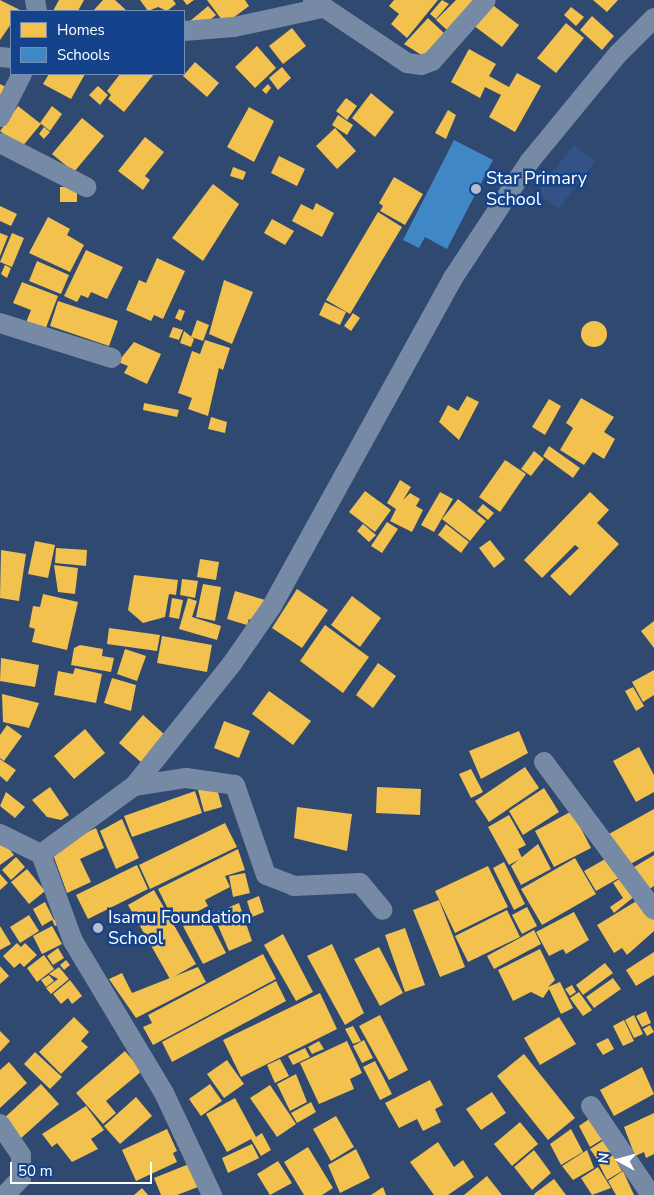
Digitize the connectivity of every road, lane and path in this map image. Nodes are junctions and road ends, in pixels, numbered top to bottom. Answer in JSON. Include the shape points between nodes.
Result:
{"nodes":[{"id":1,"x":486,"y":0,"type":"edge"},
{"id":2,"x":317,"y":4,"type":"edge"},
{"id":3,"x":654,"y":18,"type":"edge"},
{"id":4,"x":185,"y":31,"type":"edge"},
{"id":5,"x":21,"y":75,"type":"edge"},
{"id":6,"x":0,"y":116,"type":"edge"},
{"id":7,"x":0,"y":143,"type":"edge"},
{"id":8,"x":86,"y":187,"type":"dead end"},
{"id":9,"x":0,"y":323,"type":"edge"},
{"id":10,"x":112,"y":358,"type":"dead end"},
{"id":11,"x":544,"y":762,"type":"dead end"},
{"id":12,"x":134,"y":786,"type":"junction"},
{"id":13,"x":0,"y":834,"type":"edge"},
{"id":14,"x":41,"y":854,"type":"junction"},
{"id":15,"x":383,"y":910,"type":"dead end"},
{"id":16,"x":654,"y":910,"type":"edge"},
{"id":17,"x":591,"y":1106,"type":"dead end"},
{"id":18,"x":0,"y":1124,"type":"edge"},
{"id":19,"x":5,"y":1195,"type":"edge"},
{"id":20,"x":212,"y":1195,"type":"edge"},
{"id":21,"x":651,"y":1195,"type":"edge"}],
"edges":[{"from":1,"to":2,"type":"street","via":[[432,61],[421,65],[407,63]]},
{"from":2,"to":4,"type":"street","via":[[234,27]]},
{"from":3,"to":12,"type":"street","via":[[618,54],[530,160],[452,278],[272,606]]},
{"from":5,"to":6,"type":"street"},
{"from":7,"to":8,"type":"street"},
{"from":9,"to":10,"type":"street"},
{"from":11,"to":16,"type":"street"},
{"from":12,"to":14,"type":"street"},
{"from":12,"to":15,"type":"street","via":[[186,778],[234,785],[266,875],[294,886],[360,883]]},
{"from":13,"to":14,"type":"street"},
{"from":14,"to":20,"type":"street","via":[[73,941],[164,1093]]},
{"from":17,"to":21,"type":"street"},
{"from":18,"to":19,"type":"street","via":[[22,1155],[21,1178]]}]}
